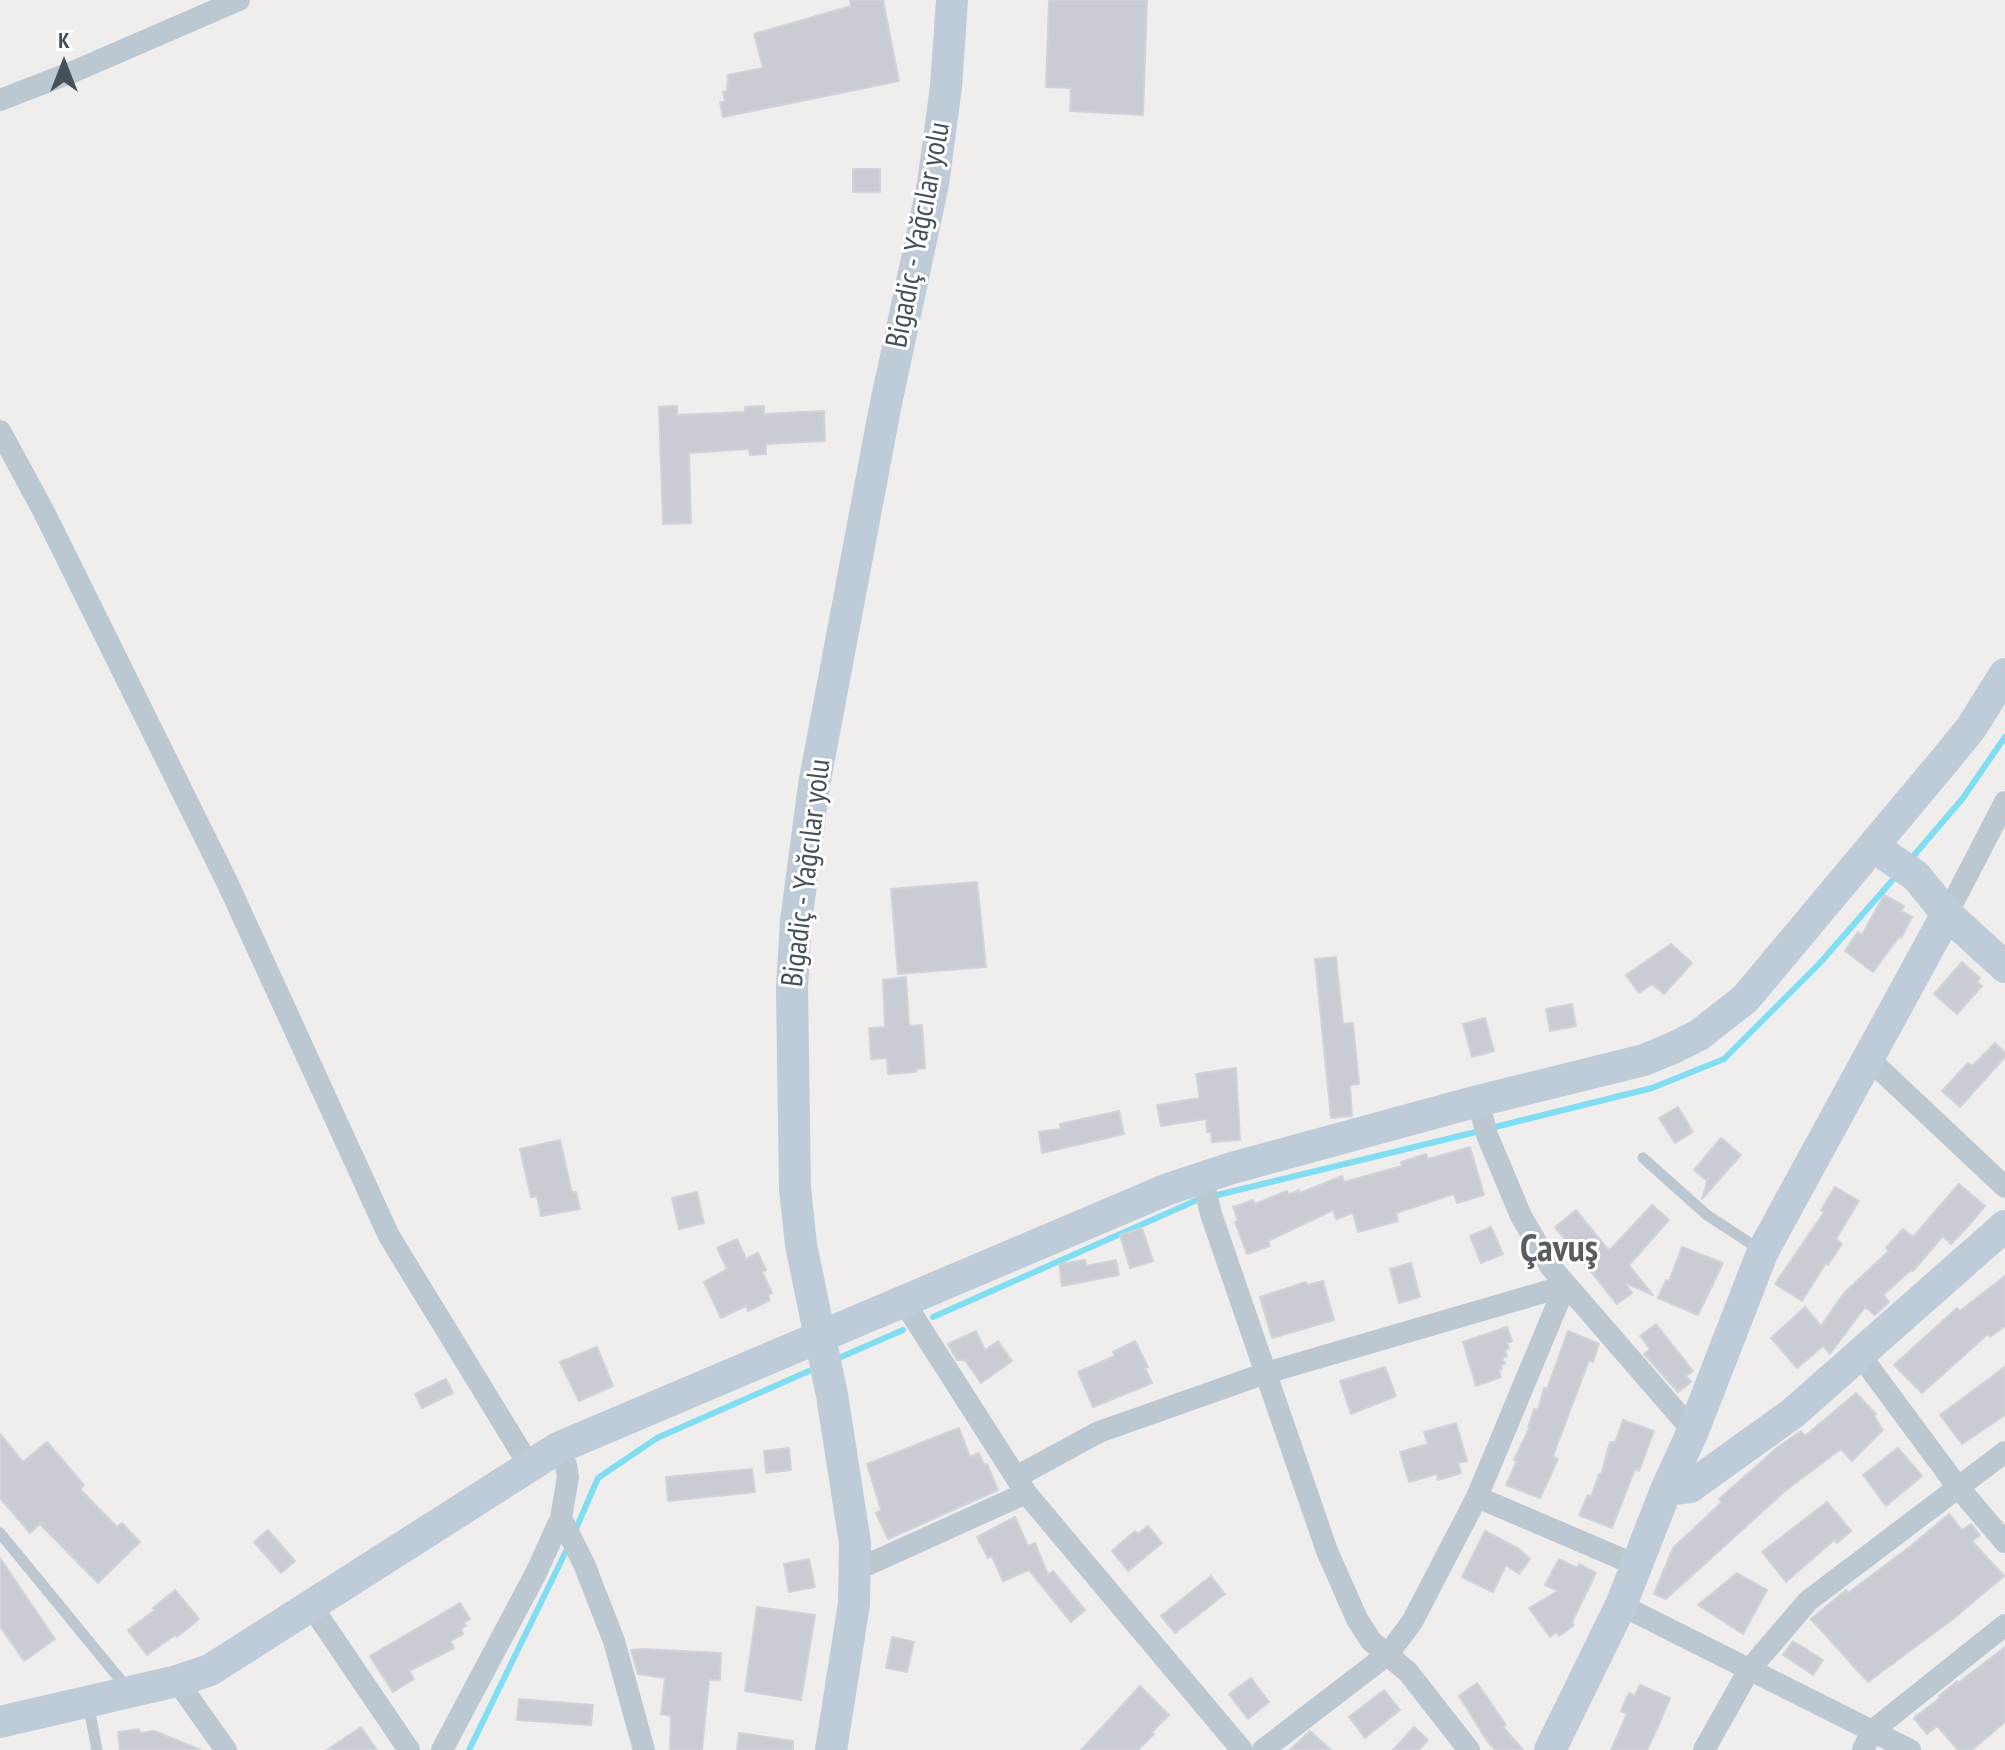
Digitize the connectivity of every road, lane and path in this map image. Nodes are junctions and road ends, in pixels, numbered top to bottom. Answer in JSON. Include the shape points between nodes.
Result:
{"nodes":[{"id":1,"x":239,"y":0,"type":"edge"},
{"id":2,"x":952,"y":0,"type":"edge"},
{"id":3,"x":0,"y":100,"type":"edge"},
{"id":4,"x":0,"y":431,"type":"edge"},
{"id":5,"x":2005,"y":674,"type":"edge"},
{"id":6,"x":2005,"y":802,"type":"edge"},
{"id":7,"x":1893,"y":860,"type":"junction"},
{"id":8,"x":1947,"y":914,"type":"junction"},
{"id":9,"x":2005,"y":967,"type":"edge"},
{"id":10,"x":1868,"y":1058,"type":"junction"},
{"id":11,"x":1482,"y":1117,"type":"junction"},
{"id":12,"x":1643,"y":1158,"type":"dead end"},
{"id":13,"x":1204,"y":1182,"type":"junction"},
{"id":14,"x":2005,"y":1187,"type":"edge"},
{"id":15,"x":2005,"y":1226,"type":"edge"},
{"id":16,"x":1763,"y":1251,"type":"junction"},
{"id":17,"x":1565,"y":1286,"type":"junction"},
{"id":18,"x":904,"y":1302,"type":"junction"},
{"id":19,"x":819,"y":1338,"type":"junction"},
{"id":20,"x":1860,"y":1355,"type":"junction"},
{"id":21,"x":1266,"y":1373,"type":"junction"},
{"id":22,"x":1693,"y":1431,"type":"junction"},
{"id":23,"x":558,"y":1448,"type":"junction"},
{"id":24,"x":2005,"y":1452,"type":"edge"},
{"id":25,"x":529,"y":1465,"type":"junction"},
{"id":26,"x":1021,"y":1485,"type":"junction"},
{"id":27,"x":1957,"y":1486,"type":"junction"},
{"id":28,"x":1666,"y":1490,"type":"junction"},
{"id":29,"x":1477,"y":1497,"type":"junction"},
{"id":30,"x":564,"y":1524,"type":"junction"},
{"id":31,"x":0,"y":1533,"type":"edge"},
{"id":32,"x":2005,"y":1542,"type":"edge"},
{"id":33,"x":1636,"y":1565,"type":"junction"},
{"id":34,"x":856,"y":1570,"type":"junction"},
{"id":35,"x":310,"y":1604,"type":"junction"},
{"id":36,"x":1621,"y":1605,"type":"junction"},
{"id":37,"x":2005,"y":1625,"type":"edge"},
{"id":38,"x":1388,"y":1654,"type":"junction"},
{"id":39,"x":1749,"y":1670,"type":"junction"},
{"id":40,"x":177,"y":1681,"type":"junction"},
{"id":41,"x":130,"y":1693,"type":"junction"},
{"id":42,"x":87,"y":1702,"type":"junction"},
{"id":43,"x":0,"y":1722,"type":"edge"},
{"id":44,"x":1867,"y":1741,"type":"edge"},
{"id":45,"x":97,"y":1750,"type":"edge"},
{"id":46,"x":226,"y":1750,"type":"edge"},
{"id":47,"x":409,"y":1750,"type":"edge"},
{"id":48,"x":442,"y":1750,"type":"edge"},
{"id":49,"x":644,"y":1750,"type":"edge"},
{"id":50,"x":831,"y":1750,"type":"edge"},
{"id":51,"x":1242,"y":1750,"type":"edge"},
{"id":52,"x":1263,"y":1750,"type":"edge"},
{"id":53,"x":1469,"y":1750,"type":"edge"},
{"id":54,"x":1550,"y":1750,"type":"edge"},
{"id":55,"x":1704,"y":1750,"type":"edge"},
{"id":56,"x":1910,"y":1750,"type":"edge"}],
"edges":[{"from":1,"to":3,"type":"street"},
{"from":2,"to":19,"type":"street","name":"Bigadiç - Yağcılar yolu","via":[[933,184],[817,769],[796,921],[795,1189]]},
{"from":4,"to":25,"type":"street","via":[[228,884],[389,1236]]},
{"from":5,"to":7,"type":"street"},
{"from":6,"to":8,"type":"street"},
{"from":7,"to":8,"type":"street"},
{"from":7,"to":11,"type":"street","via":[[1745,999],[1699,1035]]},
{"from":8,"to":9,"type":"street"},
{"from":8,"to":10,"type":"street"},
{"from":10,"to":14,"type":"street"},
{"from":10,"to":16,"type":"street"},
{"from":11,"to":13,"type":"street"},
{"from":11,"to":17,"type":"street","via":[[1521,1216]]},
{"from":12,"to":16,"type":"lane","via":[[1707,1215]]},
{"from":13,"to":18,"type":"street"},
{"from":13,"to":21,"type":"street"},
{"from":15,"to":20,"type":"street"},
{"from":16,"to":22,"type":"street"},
{"from":17,"to":21,"type":"street"},
{"from":17,"to":22,"type":"street"},
{"from":17,"to":29,"type":"street"},
{"from":18,"to":19,"type":"street"},
{"from":18,"to":26,"type":"street"},
{"from":19,"to":23,"type":"street"},
{"from":19,"to":34,"type":"street","name":"Bigadiç - Yağcılar yolu"},
{"from":20,"to":27,"type":"street"},
{"from":20,"to":28,"type":"street","via":[[1793,1413],[1690,1487]]},
{"from":21,"to":26,"type":"street","via":[[1099,1432]]},
{"from":21,"to":38,"type":"street","via":[[1339,1578],[1362,1628]]},
{"from":22,"to":28,"type":"street"},
{"from":23,"to":25,"type":"street"},
{"from":23,"to":30,"type":"street","via":[[568,1477]]},
{"from":24,"to":27,"type":"street"},
{"from":25,"to":35,"type":"street"},
{"from":26,"to":34,"type":"street"},
{"from":26,"to":51,"type":"street"},
{"from":27,"to":32,"type":"street"},
{"from":27,"to":39,"type":"street","via":[[1808,1601]]},
{"from":28,"to":33,"type":"street"},
{"from":29,"to":33,"type":"street"},
{"from":29,"to":38,"type":"street","via":[[1420,1609]]},
{"from":30,"to":48,"type":"street"},
{"from":30,"to":49,"type":"street","via":[[614,1641]]},
{"from":31,"to":41,"type":"lane"},
{"from":33,"to":36,"type":"street"},
{"from":34,"to":50,"type":"street","name":"Bigadiç - Yağcılar yolu"},
{"from":35,"to":40,"type":"street","via":[[222,1663]]},
{"from":35,"to":47,"type":"street"},
{"from":36,"to":39,"type":"street"},
{"from":36,"to":54,"type":"street"},
{"from":37,"to":44,"type":"street"},
{"from":38,"to":52,"type":"street"},
{"from":38,"to":53,"type":"street"},
{"from":39,"to":44,"type":"street"},
{"from":39,"to":55,"type":"street"},
{"from":40,"to":41,"type":"street"},
{"from":40,"to":46,"type":"street"},
{"from":41,"to":42,"type":"street"},
{"from":42,"to":43,"type":"street"},
{"from":42,"to":45,"type":"lane"},
{"from":44,"to":56,"type":"street"}]}
